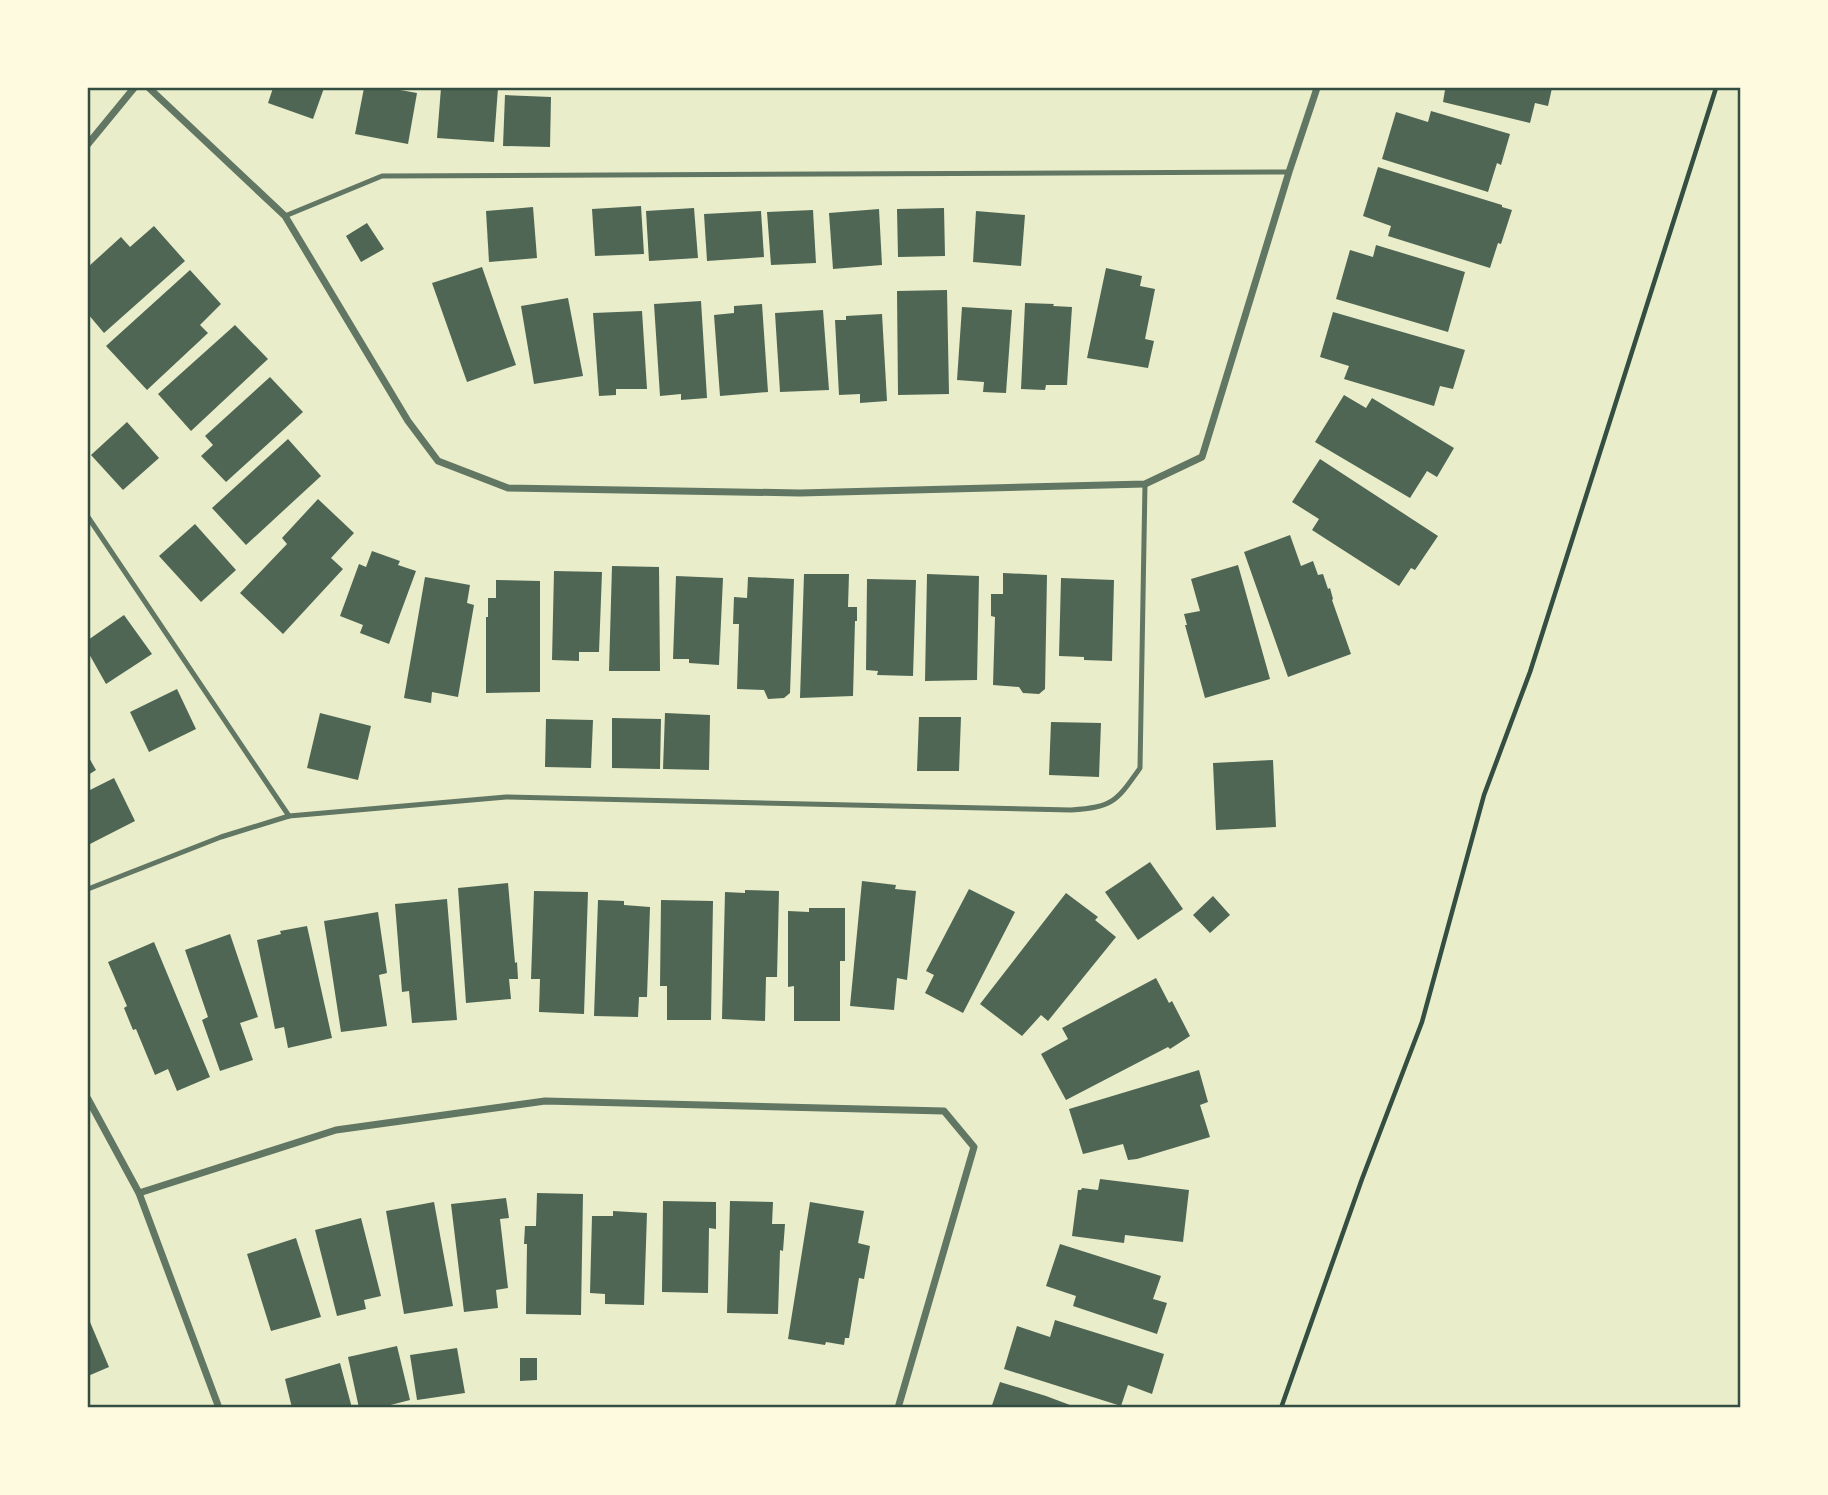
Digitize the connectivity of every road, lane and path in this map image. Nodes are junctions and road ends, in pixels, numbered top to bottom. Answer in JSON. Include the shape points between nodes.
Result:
{"nodes":[{"id":1,"x":134,"y":88,"type":"edge"},
{"id":2,"x":149,"y":88,"type":"edge"},
{"id":3,"x":1317,"y":88,"type":"edge"},
{"id":4,"x":1716,"y":88,"type":"edge"},
{"id":5,"x":88,"y":145,"type":"edge"},
{"id":6,"x":1289,"y":172,"type":"junction"},
{"id":7,"x":285,"y":216,"type":"junction"},
{"id":8,"x":1145,"y":484,"type":"junction"},
{"id":9,"x":88,"y":517,"type":"edge"},
{"id":10,"x":289,"y":816,"type":"junction"},
{"id":11,"x":88,"y":890,"type":"edge"},
{"id":12,"x":88,"y":1099,"type":"edge"},
{"id":13,"x":139,"y":1193,"type":"junction"},
{"id":14,"x":219,"y":1408,"type":"edge"},
{"id":15,"x":898,"y":1408,"type":"edge"},
{"id":16,"x":1281,"y":1408,"type":"edge"}],
"edges":[{"from":1,"to":5,"type":"street"},
{"from":2,"to":7,"type":"street"},
{"from":3,"to":6,"type":"street"},
{"from":4,"to":16,"type":"path","via":[[1530,672],[1484,795],[1422,1022]]},
{"from":6,"to":7,"type":"lane","via":[[382,176]]},
{"from":6,"to":8,"type":"street","via":[[1202,457]]},
{"from":7,"to":8,"type":"street","via":[[408,421],[438,461],[508,488],[800,494]]},
{"from":8,"to":10,"type":"lane","via":[[1140,768],[1121,795],[1099,808],[506,797]]},
{"from":9,"to":10,"type":"lane"},
{"from":10,"to":11,"type":"lane"},
{"from":12,"to":13,"type":"street"},
{"from":13,"to":14,"type":"street"},
{"from":13,"to":15,"type":"street","via":[[337,1129],[545,1101],[944,1111],[974,1147]]}]}
